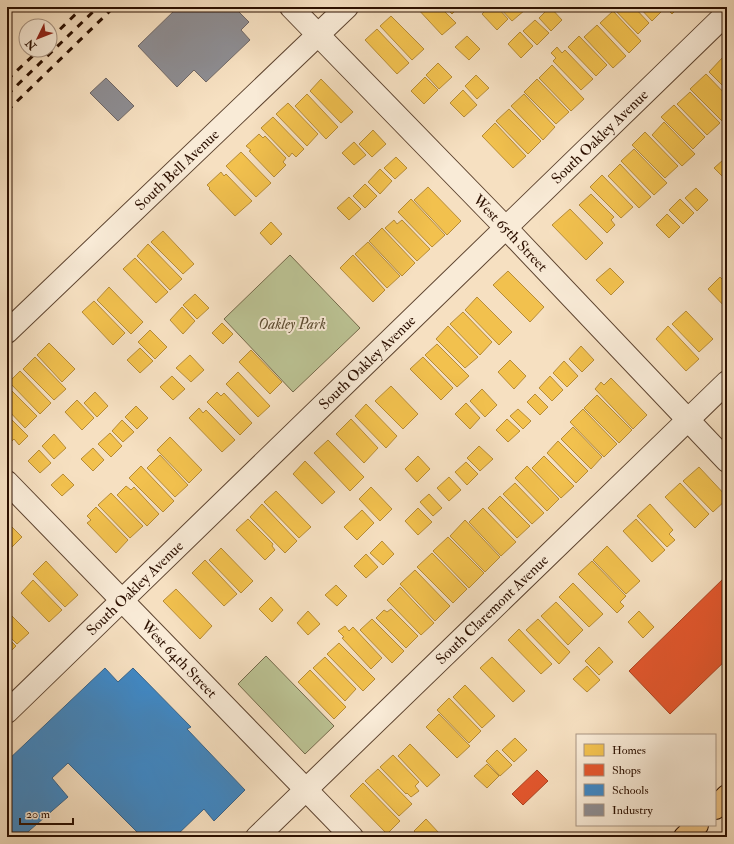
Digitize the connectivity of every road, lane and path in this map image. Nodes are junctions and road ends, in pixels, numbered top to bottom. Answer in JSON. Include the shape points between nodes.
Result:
{"nodes":[{"id":1,"x":291,"y":7,"type":"edge"},
{"id":2,"x":347,"y":7,"type":"edge"},
{"id":3,"x":727,"y":13,"type":"edge"},
{"id":4,"x":318,"y":35,"type":"junction"},
{"id":5,"x":506,"y":228,"type":"junction"},
{"id":6,"x":7,"y":332,"type":"edge"},
{"id":7,"x":727,"y":382,"type":"edge"},
{"id":8,"x":688,"y":420,"type":"junction"},
{"id":9,"x":727,"y":461,"type":"edge"},
{"id":10,"x":7,"y":482,"type":"edge"},
{"id":11,"x":122,"y":600,"type":"junction"},
{"id":12,"x":7,"y":712,"type":"edge"},
{"id":13,"x":306,"y":789,"type":"junction"},
{"id":14,"x":727,"y":796,"type":"edge"},
{"id":15,"x":716,"y":807,"type":"edge"},
{"id":16,"x":696,"y":826,"type":"edge"},
{"id":17,"x":257,"y":837,"type":"edge"},
{"id":18,"x":352,"y":837,"type":"edge"},
{"id":19,"x":685,"y":837,"type":"edge"}],
"edges":[{"from":1,"to":4,"type":"street","name":"West 65th Street"},
{"from":2,"to":4,"type":"street","name":"South Bell Avenue"},
{"from":3,"to":5,"type":"street","name":"South Oakley Avenue"},
{"from":4,"to":5,"type":"street","name":"West 65th Street"},
{"from":4,"to":6,"type":"street","name":"South Bell Avenue"},
{"from":5,"to":8,"type":"street","name":"West 65th Street"},
{"from":5,"to":11,"type":"street","name":"South Oakley Avenue"},
{"from":7,"to":8,"type":"street","name":"South Claremont Avenue"},
{"from":8,"to":9,"type":"street","name":"West 65th Street"},
{"from":8,"to":13,"type":"street","name":"South Claremont Avenue"},
{"from":10,"to":11,"type":"street","name":"West 64th Street"},
{"from":11,"to":12,"type":"street","name":"South Oakley Avenue"},
{"from":11,"to":13,"type":"street","name":"West 64th Street"},
{"from":13,"to":17,"type":"street","name":"South Claremont Avenue"},
{"from":13,"to":18,"type":"street","name":"West 64th Street"},
{"from":14,"to":15,"type":"main road"},
{"from":16,"to":19,"type":"main road"}]}
